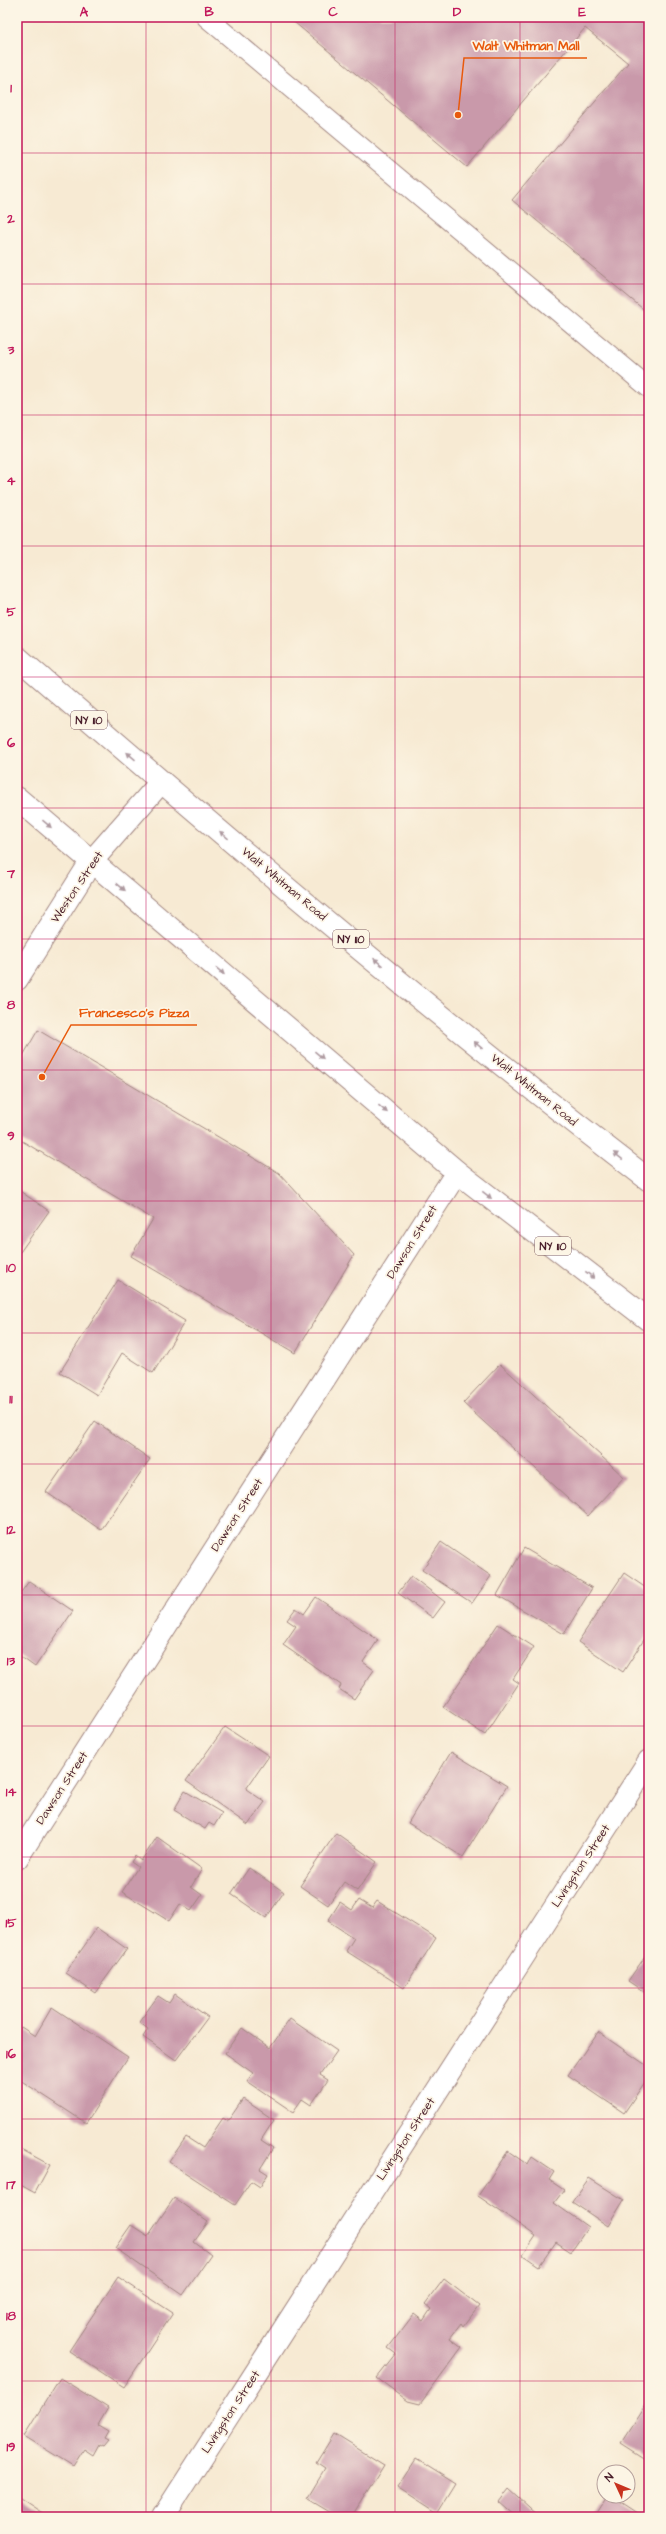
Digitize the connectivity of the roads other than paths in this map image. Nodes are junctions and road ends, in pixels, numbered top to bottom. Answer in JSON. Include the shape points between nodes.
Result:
{"nodes":[{"id":1,"x":206,"y":17,"type":"edge"},
{"id":2,"x":649,"y":388,"type":"edge"},
{"id":3,"x":17,"y":658,"type":"edge"},
{"id":4,"x":161,"y":782,"type":"junction"},
{"id":5,"x":17,"y":798,"type":"edge"},
{"id":6,"x":91,"y":862,"type":"junction"},
{"id":7,"x":17,"y":979,"type":"edge"},
{"id":8,"x":457,"y":1172,"type":"junction"},
{"id":9,"x":649,"y":1180,"type":"edge"},
{"id":10,"x":649,"y":1320,"type":"edge"},
{"id":11,"x":649,"y":1761,"type":"edge"},
{"id":12,"x":17,"y":1858,"type":"edge"},
{"id":13,"x":163,"y":2517,"type":"edge"}],
"edges":[{"from":1,"to":2,"type":"lane"},
{"from":4,"to":3,"type":"street","name":"Walt Whitman Road","number":"NY 110","one_way":true},
{"from":4,"to":6,"type":"street","name":"Weston Street"},
{"from":9,"to":4,"type":"street","name":"Walt Whitman Road","number":"NY 110","one_way":true,"via":[[541,1097]]},
{"from":5,"to":6,"type":"street","number":"NY 110","one_way":true},
{"from":6,"to":7,"type":"street","name":"Weston Street"},
{"from":6,"to":8,"type":"street","number":"NY 110","one_way":true},
{"from":8,"to":10,"type":"street","number":"NY 110","one_way":true},
{"from":8,"to":12,"type":"street","name":"Dawson Street"},
{"from":11,"to":13,"type":"street","name":"Livingston Street"}]}
